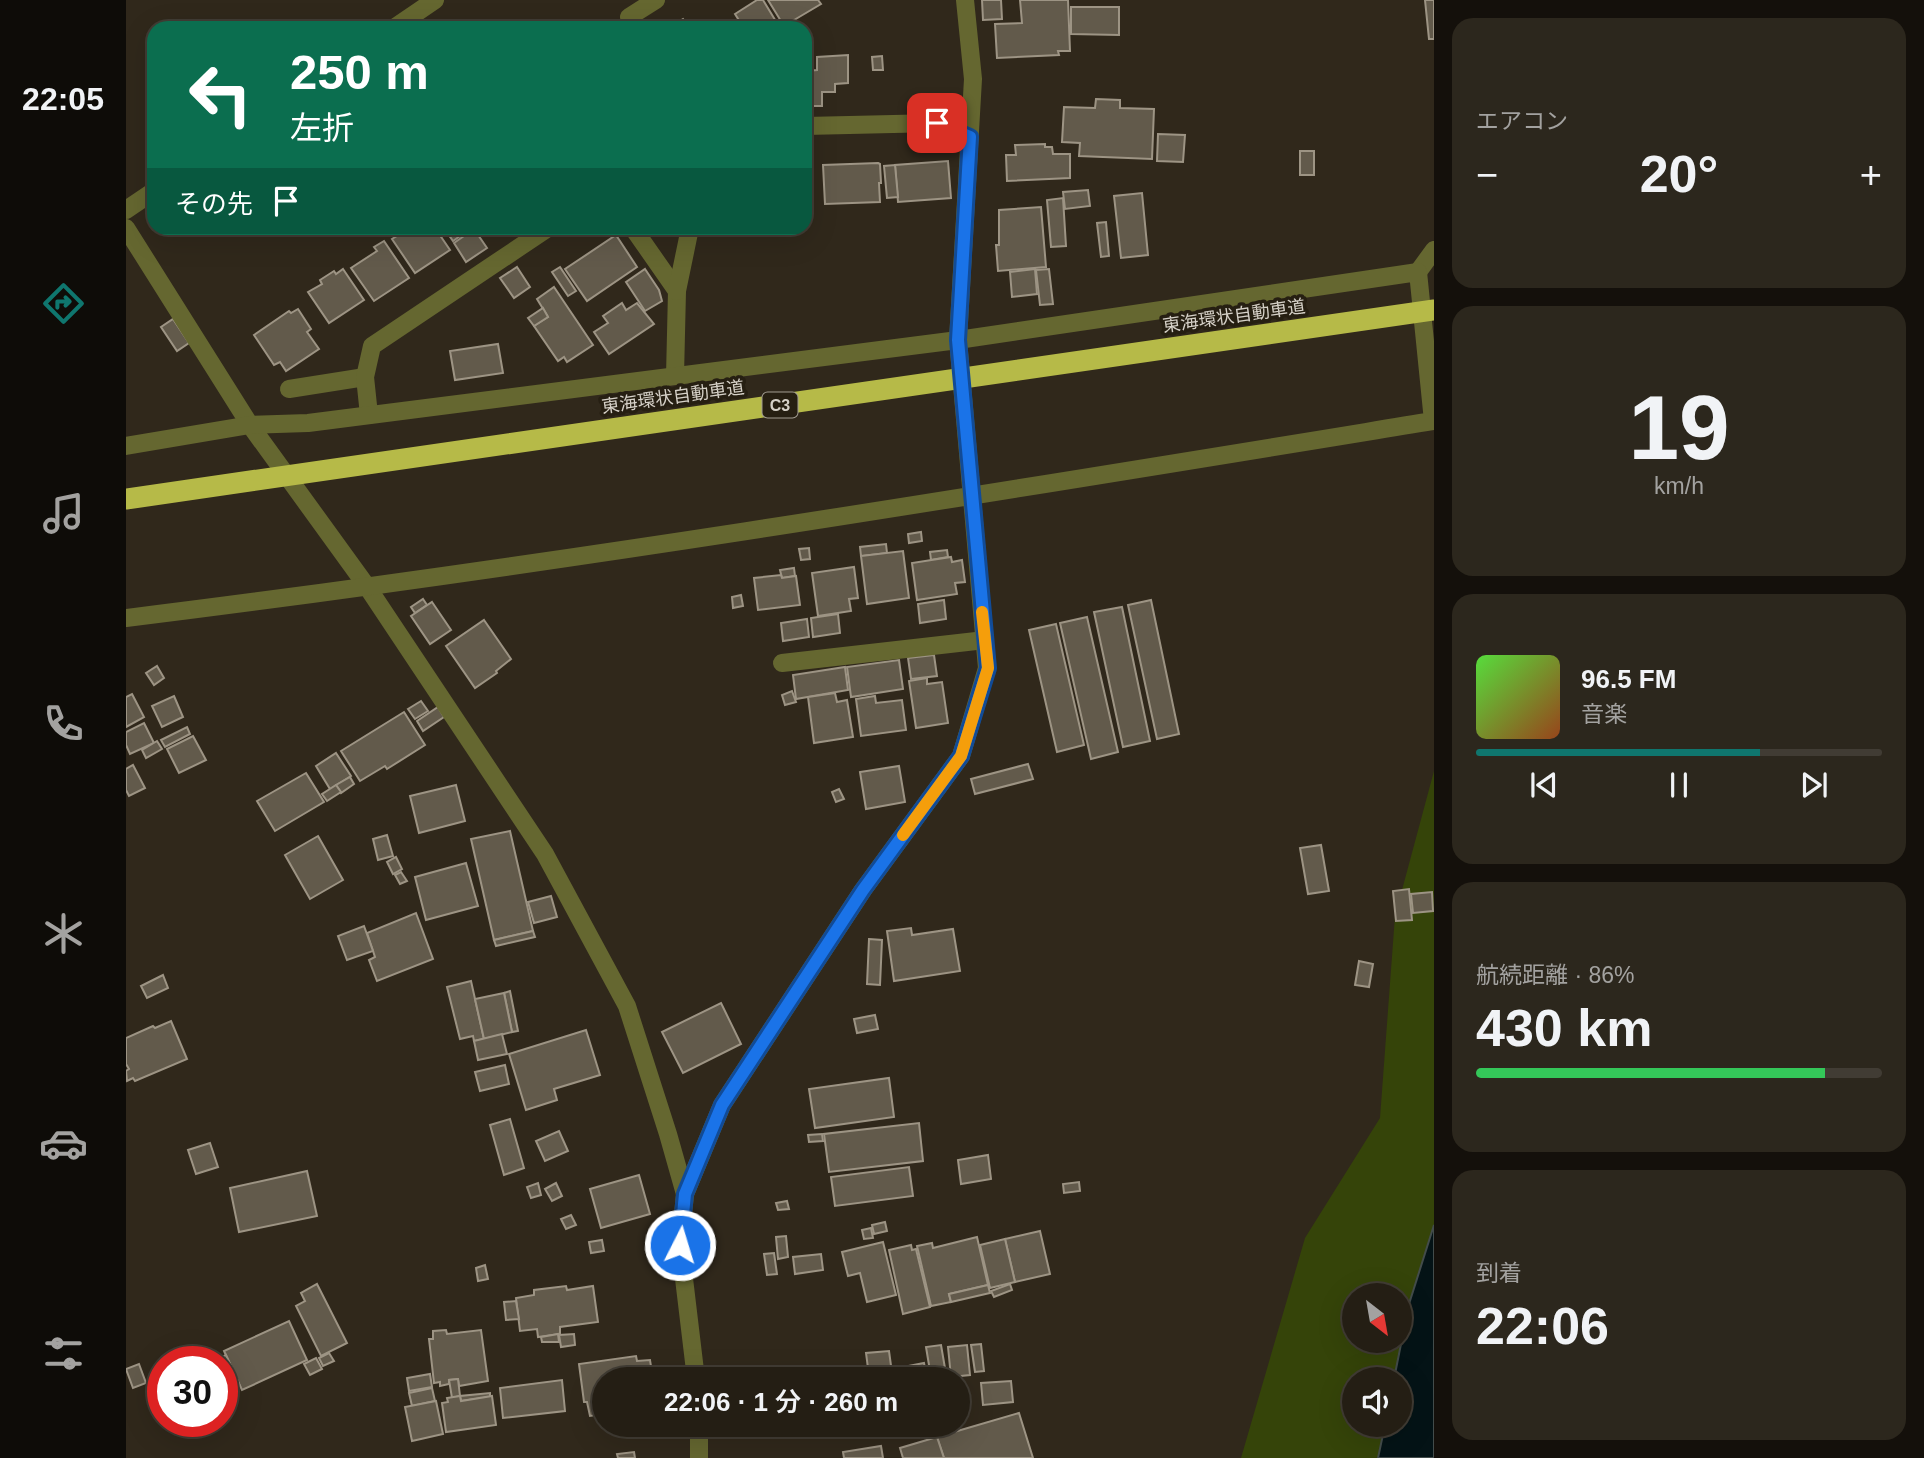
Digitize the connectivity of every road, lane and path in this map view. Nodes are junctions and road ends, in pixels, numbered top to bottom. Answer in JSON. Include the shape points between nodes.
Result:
{"nodes":[{"id":1,"x":435,"y":0,"type":"edge"},
{"id":2,"x":622,"y":0,"type":"edge"},
{"id":3,"x":656,"y":0,"type":"edge"},
{"id":4,"x":965,"y":0,"type":"edge"},
{"id":5,"x":404,"y":21,"type":"edge"},
{"id":6,"x":630,"y":21,"type":"edge"},
{"id":7,"x":633,"y":21,"type":"edge"},
{"id":8,"x":812,"y":126,"type":"edge"},
{"id":9,"x":970,"y":137,"type":"junction"},
{"id":10,"x":147,"y":196,"type":"edge"},
{"id":11,"x":126,"y":210,"type":"edge"},
{"id":12,"x":126,"y":228,"type":"edge"},
{"id":13,"x":538,"y":235,"type":"edge"},
{"id":14,"x":638,"y":235,"type":"edge"},
{"id":15,"x":689,"y":235,"type":"edge"},
{"id":16,"x":1434,"y":250,"type":"edge"},
{"id":17,"x":1418,"y":272,"type":"junction"},
{"id":18,"x":677,"y":291,"type":"junction"},
{"id":19,"x":1434,"y":310,"type":"edge"},
{"id":20,"x":958,"y":340,"type":"junction"},
{"id":21,"x":675,"y":376,"type":"junction"},
{"id":22,"x":365,"y":377,"type":"junction"},
{"id":23,"x":289,"y":389,"type":"dead end"},
{"id":24,"x":369,"y":415,"type":"junction"},
{"id":25,"x":250,"y":425,"type":"junction"},
{"id":26,"x":126,"y":446,"type":"edge"},
{"id":27,"x":971,"y":497,"type":"junction"},
{"id":28,"x":126,"y":499,"type":"edge"},
{"id":29,"x":368,"y":588,"type":"junction"},
{"id":30,"x":126,"y":618,"type":"edge"},
{"id":31,"x":985,"y":640,"type":"junction"},
{"id":32,"x":782,"y":663,"type":"dead end"},
{"id":33,"x":685,"y":1194,"type":"junction"},
{"id":34,"x":695,"y":1367,"type":"edge"},
{"id":35,"x":699,"y":1437,"type":"edge"},
{"id":36,"x":699,"y":1458,"type":"edge"}],
"edges":[{"from":1,"to":5,"type":"street"},
{"from":2,"to":6,"type":"street"},
{"from":3,"to":7,"type":"street"},
{"from":4,"to":9,"type":"street","via":[[974,79]]},
{"from":8,"to":9,"type":"street","via":[[937,123]]},
{"from":9,"to":20,"type":"street"},
{"from":10,"to":11,"type":"street"},
{"from":12,"to":25,"type":"street"},
{"from":13,"to":22,"type":"street","via":[[372,346]]},
{"from":14,"to":18,"type":"street"},
{"from":15,"to":18,"type":"street"},
{"from":16,"to":17,"type":"street"},
{"from":17,"to":20,"type":"street"},
{"from":17,"to":27,"type":"street","via":[[1433,421]]},
{"from":18,"to":21,"type":"street"},
{"from":19,"to":28,"type":"highway","name":"東海環状自動車道","number":"C3","bridge":true},
{"from":20,"to":21,"type":"street"},
{"from":20,"to":27,"type":"street"},
{"from":21,"to":24,"type":"street"},
{"from":22,"to":23,"type":"street"},
{"from":22,"to":24,"type":"street"},
{"from":24,"to":25,"type":"street"},
{"from":25,"to":26,"type":"street"},
{"from":25,"to":29,"type":"street"},
{"from":27,"to":29,"type":"street"},
{"from":27,"to":31,"type":"street"},
{"from":29,"to":30,"type":"street"},
{"from":29,"to":33,"type":"street","via":[[545,854],[627,1006]]},
{"from":31,"to":32,"type":"street"},
{"from":31,"to":33,"type":"street","via":[[988,668],[961,756],[863,890],[722,1105]]},
{"from":33,"to":34,"type":"street","via":[[680,1245]]},
{"from":35,"to":36,"type":"street"}]}
